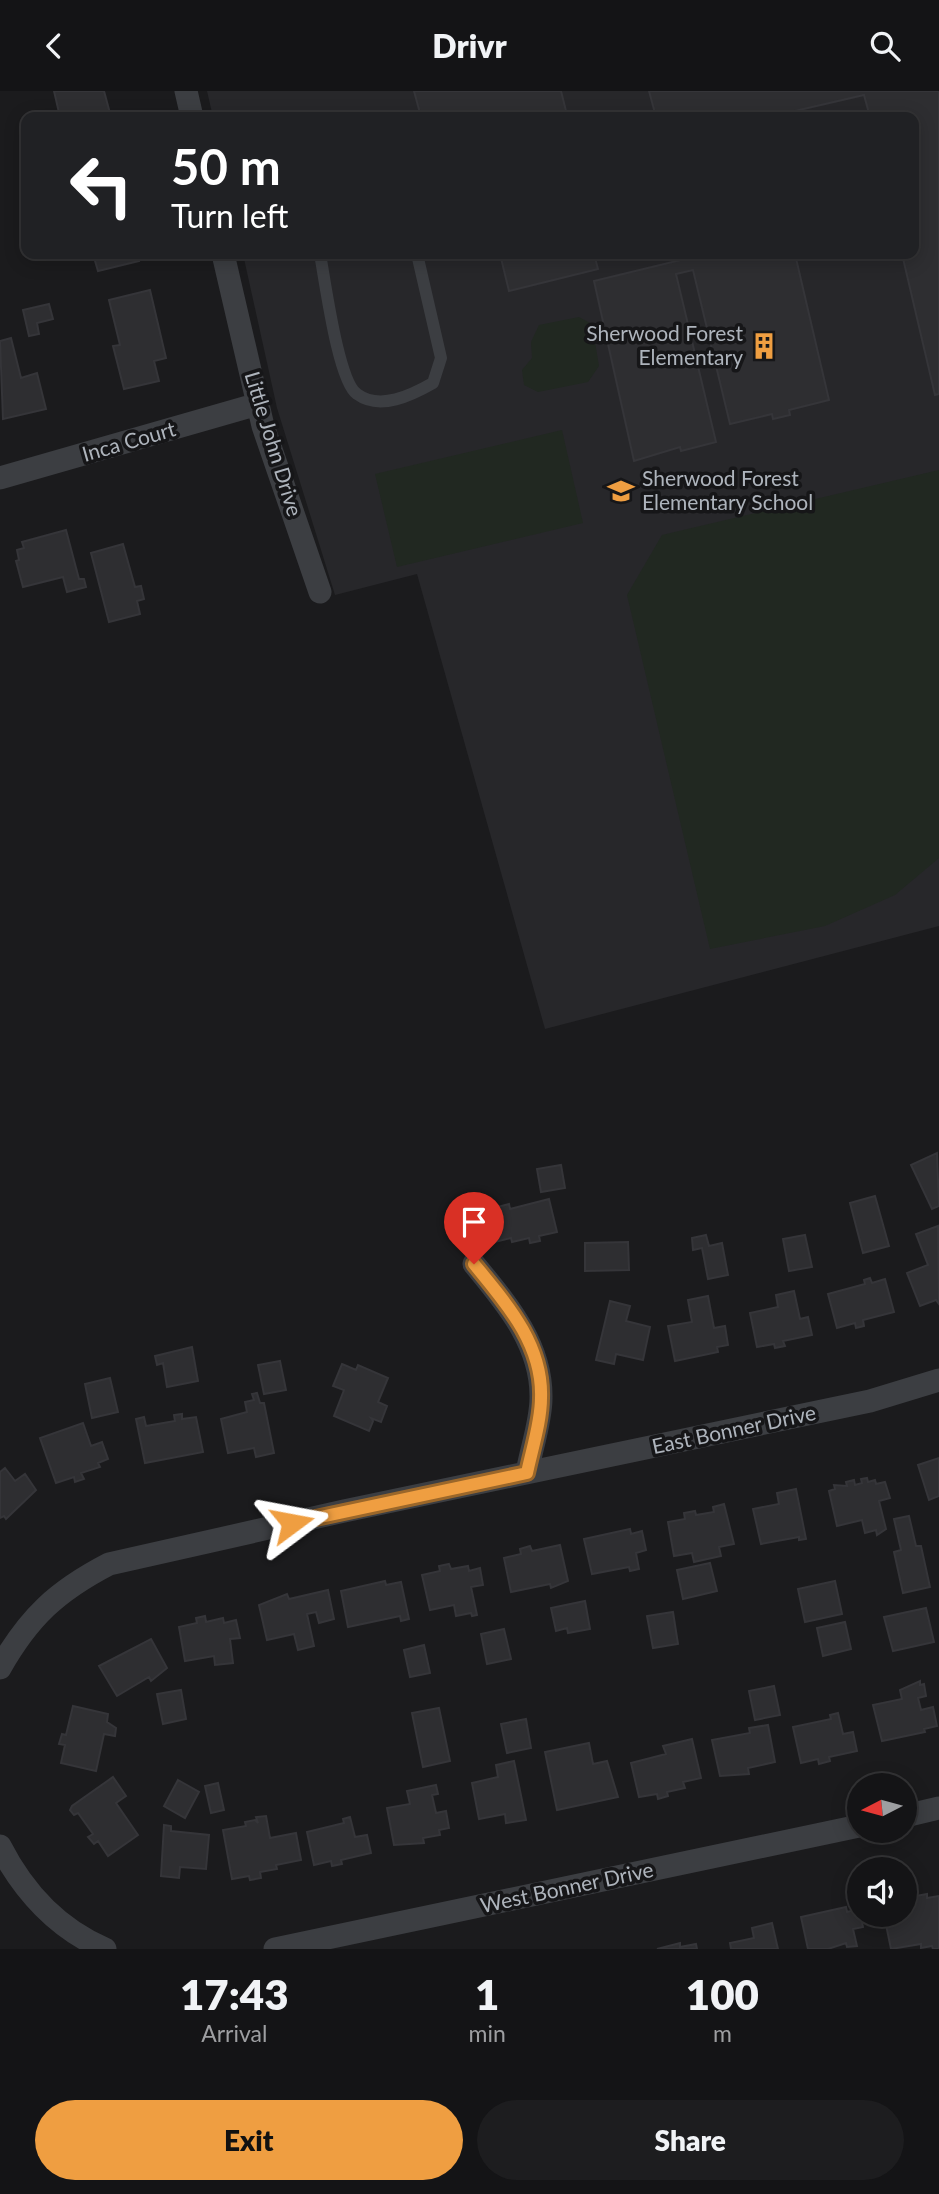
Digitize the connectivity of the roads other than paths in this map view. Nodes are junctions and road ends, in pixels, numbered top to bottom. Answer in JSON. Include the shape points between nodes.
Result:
{"nodes":[{"id":1,"x":186,"y":91,"type":"edge"},
{"id":2,"x":191,"y":112,"type":"edge"},
{"id":3,"x":224,"y":259,"type":"edge"},
{"id":4,"x":321,"y":259,"type":"edge"},
{"id":5,"x":418,"y":259,"type":"edge"},
{"id":6,"x":258,"y":404,"type":"junction"},
{"id":7,"x":0,"y":478,"type":"edge"},
{"id":8,"x":320,"y":592,"type":"dead end"},
{"id":9,"x":474,"y":1264,"type":"dead end"},
{"id":10,"x":939,"y":1380,"type":"edge"},
{"id":11,"x":527,"y":1473,"type":"junction"},
{"id":12,"x":0,"y":1668,"type":"edge"},
{"id":13,"x":939,"y":1808,"type":"edge"},
{"id":14,"x":917,"y":1813,"type":"edge"},
{"id":15,"x":847,"y":1829,"type":"edge"},
{"id":16,"x":0,"y":1846,"type":"edge"},
{"id":17,"x":105,"y":1949,"type":"edge"},
{"id":18,"x":275,"y":1949,"type":"edge"}],
"edges":[{"from":1,"to":2,"type":"street"},
{"from":3,"to":6,"type":"street","name":"Little John Drive"},
{"from":4,"to":5,"type":"lane","via":[[344,377],[357,394],[380,401],[409,397],[433,383],[441,358]]},
{"from":6,"to":7,"type":"street","name":"Inca Court"},
{"from":6,"to":8,"type":"street","name":"Little John Drive"},
{"from":9,"to":11,"type":"street","via":[[511,1309],[538,1364],[541,1399]]},
{"from":10,"to":11,"type":"street","name":"East Bonner Drive","via":[[870,1401]]},
{"from":11,"to":12,"type":"street","via":[[109,1564],[44,1606],[19,1635]]},
{"from":13,"to":14,"type":"street"},
{"from":15,"to":18,"type":"street","name":"West Bonner Drive"},
{"from":16,"to":17,"type":"street","via":[[39,1904],[68,1929]]}]}
